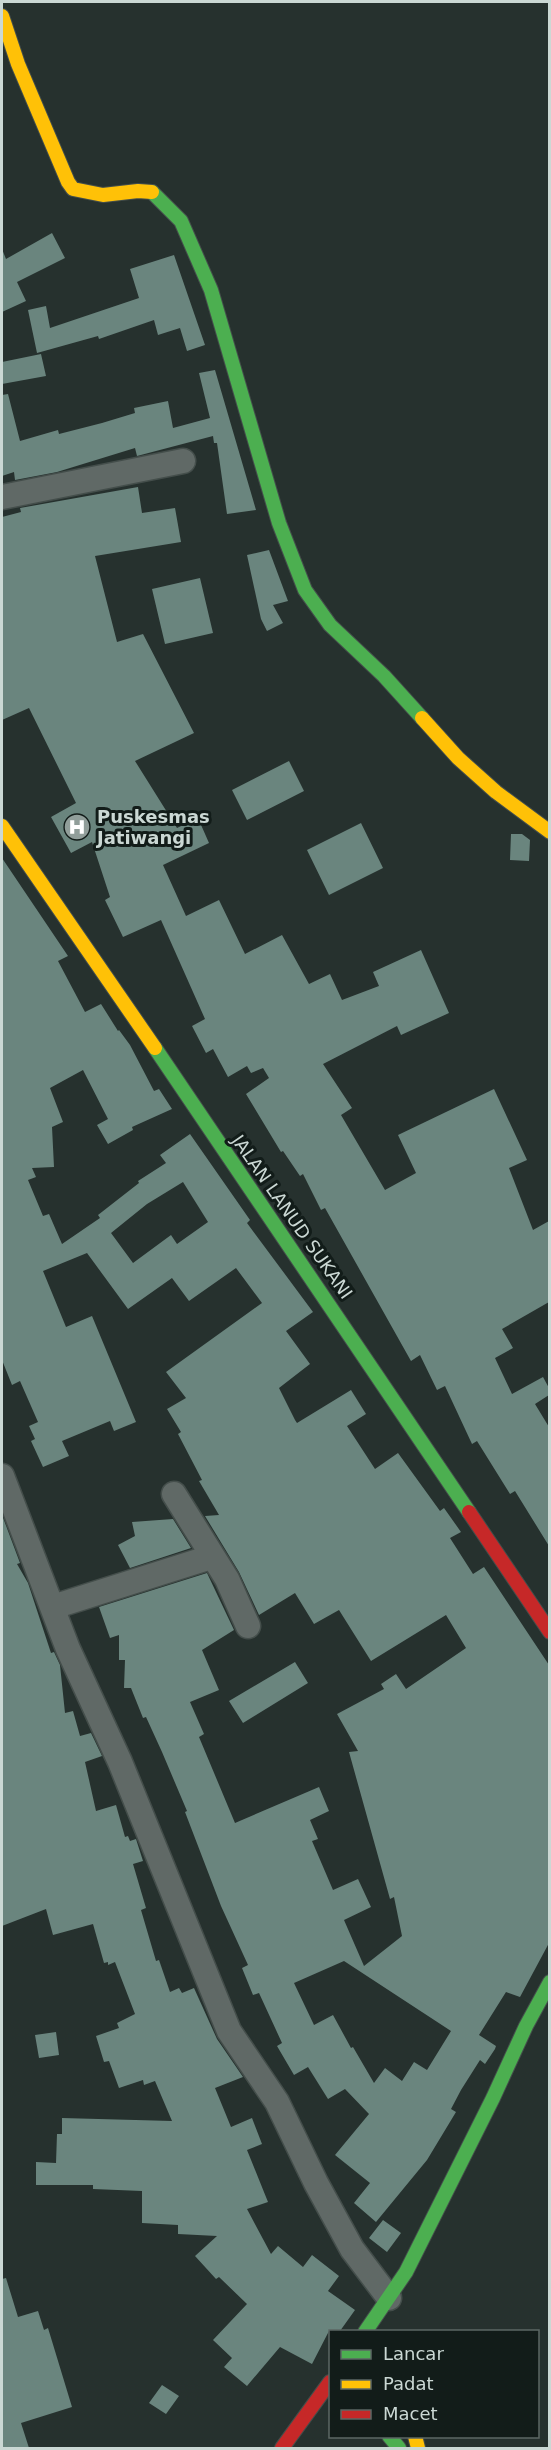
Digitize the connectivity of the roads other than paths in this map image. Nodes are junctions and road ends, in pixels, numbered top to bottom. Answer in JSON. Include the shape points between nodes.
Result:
{"nodes":[{"id":1,"x":2,"y":16,"type":"edge"},
{"id":2,"x":183,"y":461,"type":"dead end"},
{"id":3,"x":2,"y":497,"type":"edge"},
{"id":4,"x":2,"y":825,"type":"edge"},
{"id":5,"x":549,"y":832,"type":"edge"},
{"id":6,"x":2,"y":1476,"type":"edge"},
{"id":7,"x":174,"y":1494,"type":"dead end"},
{"id":8,"x":211,"y":1557,"type":"junction"},
{"id":9,"x":52,"y":1608,"type":"junction"},
{"id":10,"x":248,"y":1626,"type":"dead end"},
{"id":11,"x":549,"y":1632,"type":"edge"},
{"id":12,"x":549,"y":1982,"type":"edge"},
{"id":13,"x":382,"y":2307,"type":"junction"},
{"id":14,"x":366,"y":2330,"type":"edge"},
{"id":15,"x":382,"y":2330,"type":"edge"},
{"id":16,"x":329,"y":2384,"type":"edge"},
{"id":17,"x":287,"y":2448,"type":"edge"}],
"edges":[{"from":1,"to":5,"type":"main road","via":[[18,64],[73,189],[103,195],[153,192],[181,221],[211,290],[279,523],[305,590],[330,625],[384,676],[458,758]]},
{"from":2,"to":3,"type":"street"},
{"from":4,"to":11,"type":"main road","name":"JALAN LANUD SUKANI"},
{"from":6,"to":9,"type":"street"},
{"from":7,"to":8,"type":"street"},
{"from":8,"to":9,"type":"street"},
{"from":8,"to":10,"type":"street","via":[[227,1579]]},
{"from":9,"to":13,"type":"street","via":[[230,2031],[277,2102]]},
{"from":12,"to":13,"type":"main road","via":[[417,2251]]},
{"from":13,"to":14,"type":"main road"},
{"from":13,"to":15,"type":"main road"},
{"from":16,"to":17,"type":"main road"}]}
